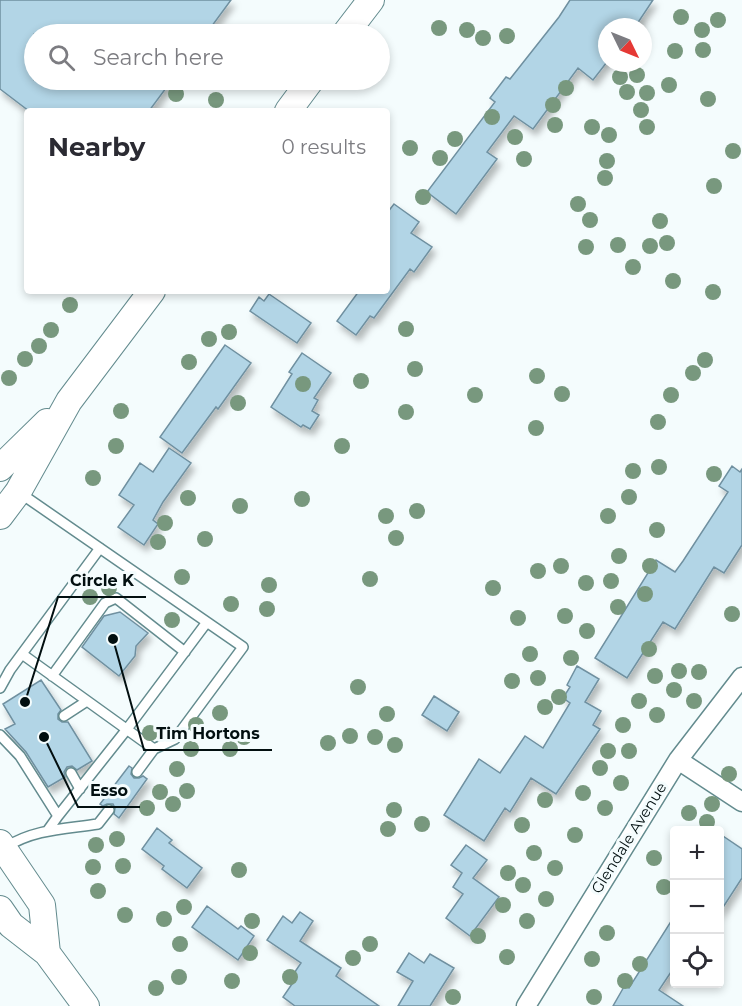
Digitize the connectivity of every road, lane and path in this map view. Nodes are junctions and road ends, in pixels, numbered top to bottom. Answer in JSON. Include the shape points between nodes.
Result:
{"nodes":[{"id":1,"x":371,"y":0,"type":"edge"},
{"id":2,"x":353,"y":24,"type":"edge"},
{"id":3,"x":304,"y":90,"type":"edge"},
{"id":4,"x":290,"y":108,"type":"edge"},
{"id":5,"x":150,"y":294,"type":"edge"},
{"id":6,"x":69,"y":401,"type":"junction"},
{"id":7,"x":0,"y":468,"type":"edge"},
{"id":8,"x":18,"y":492,"type":"junction"},
{"id":9,"x":0,"y":516,"type":"edge"},
{"id":10,"x":100,"y":548,"type":"junction"},
{"id":11,"x":207,"y":622,"type":"junction"},
{"id":12,"x":185,"y":652,"type":"junction"},
{"id":13,"x":22,"y":654,"type":"junction"},
{"id":14,"x":52,"y":676,"type":"junction"},
{"id":15,"x":742,"y":677,"type":"edge"},
{"id":16,"x":0,"y":688,"type":"edge"},
{"id":17,"x":87,"y":701,"type":"junction"},
{"id":18,"x":64,"y":716,"type":"dead end"},
{"id":19,"x":127,"y":729,"type":"junction"},
{"id":20,"x":0,"y":735,"type":"edge"},
{"id":21,"x":154,"y":749,"type":"junction"},
{"id":22,"x":678,"y":760,"type":"junction"},
{"id":23,"x":137,"y":772,"type":"dead end"},
{"id":24,"x":71,"y":773,"type":"dead end"},
{"id":25,"x":80,"y":789,"type":"junction"},
{"id":26,"x":742,"y":802,"type":"edge"},
{"id":27,"x":109,"y":810,"type":"dead end"},
{"id":28,"x":58,"y":816,"type":"junction"},
{"id":29,"x":48,"y":830,"type":"junction"},
{"id":30,"x":2,"y":846,"type":"edge"},
{"id":31,"x":0,"y":909,"type":"edge"},
{"id":32,"x":47,"y":952,"type":"junction"},
{"id":33,"x":86,"y":1006,"type":"edge"},
{"id":34,"x":526,"y":1006,"type":"edge"}],
"edges":[{"from":1,"to":2,"type":"main road"},
{"from":3,"to":4,"type":"main road"},
{"from":5,"to":6,"type":"main road"},
{"from":6,"to":7,"type":"main road"},
{"from":6,"to":8,"type":"main road"},
{"from":8,"to":9,"type":"main road"},
{"from":8,"to":10,"type":"lane"},
{"from":10,"to":11,"type":"lane"},
{"from":10,"to":13,"type":"lane"},
{"from":11,"to":12,"type":"lane"},
{"from":11,"to":21,"type":"lane","via":[[243,647],[175,739]]},
{"from":12,"to":14,"type":"lane","via":[[116,598],[105,603]]},
{"from":12,"to":19,"type":"lane"},
{"from":13,"to":14,"type":"lane"},
{"from":13,"to":16,"type":"lane"},
{"from":14,"to":17,"type":"lane"},
{"from":15,"to":22,"type":"street","name":"Glendale Avenue"},
{"from":17,"to":18,"type":"lane"},
{"from":17,"to":19,"type":"lane"},
{"from":19,"to":21,"type":"lane"},
{"from":19,"to":25,"type":"lane"},
{"from":20,"to":28,"type":"lane","via":[[14,746]]},
{"from":21,"to":23,"type":"lane"},
{"from":22,"to":26,"type":"street"},
{"from":22,"to":34,"type":"street","name":"Glendale Avenue"},
{"from":24,"to":25,"type":"lane"},
{"from":25,"to":28,"type":"lane"},
{"from":27,"to":29,"type":"lane","via":[[98,824]]},
{"from":28,"to":29,"type":"lane"},
{"from":29,"to":30,"type":"lane"},
{"from":30,"to":32,"type":"main road","via":[[42,905]]},
{"from":31,"to":32,"type":"main road","via":[[11,926]]},
{"from":32,"to":33,"type":"main road"}]}
